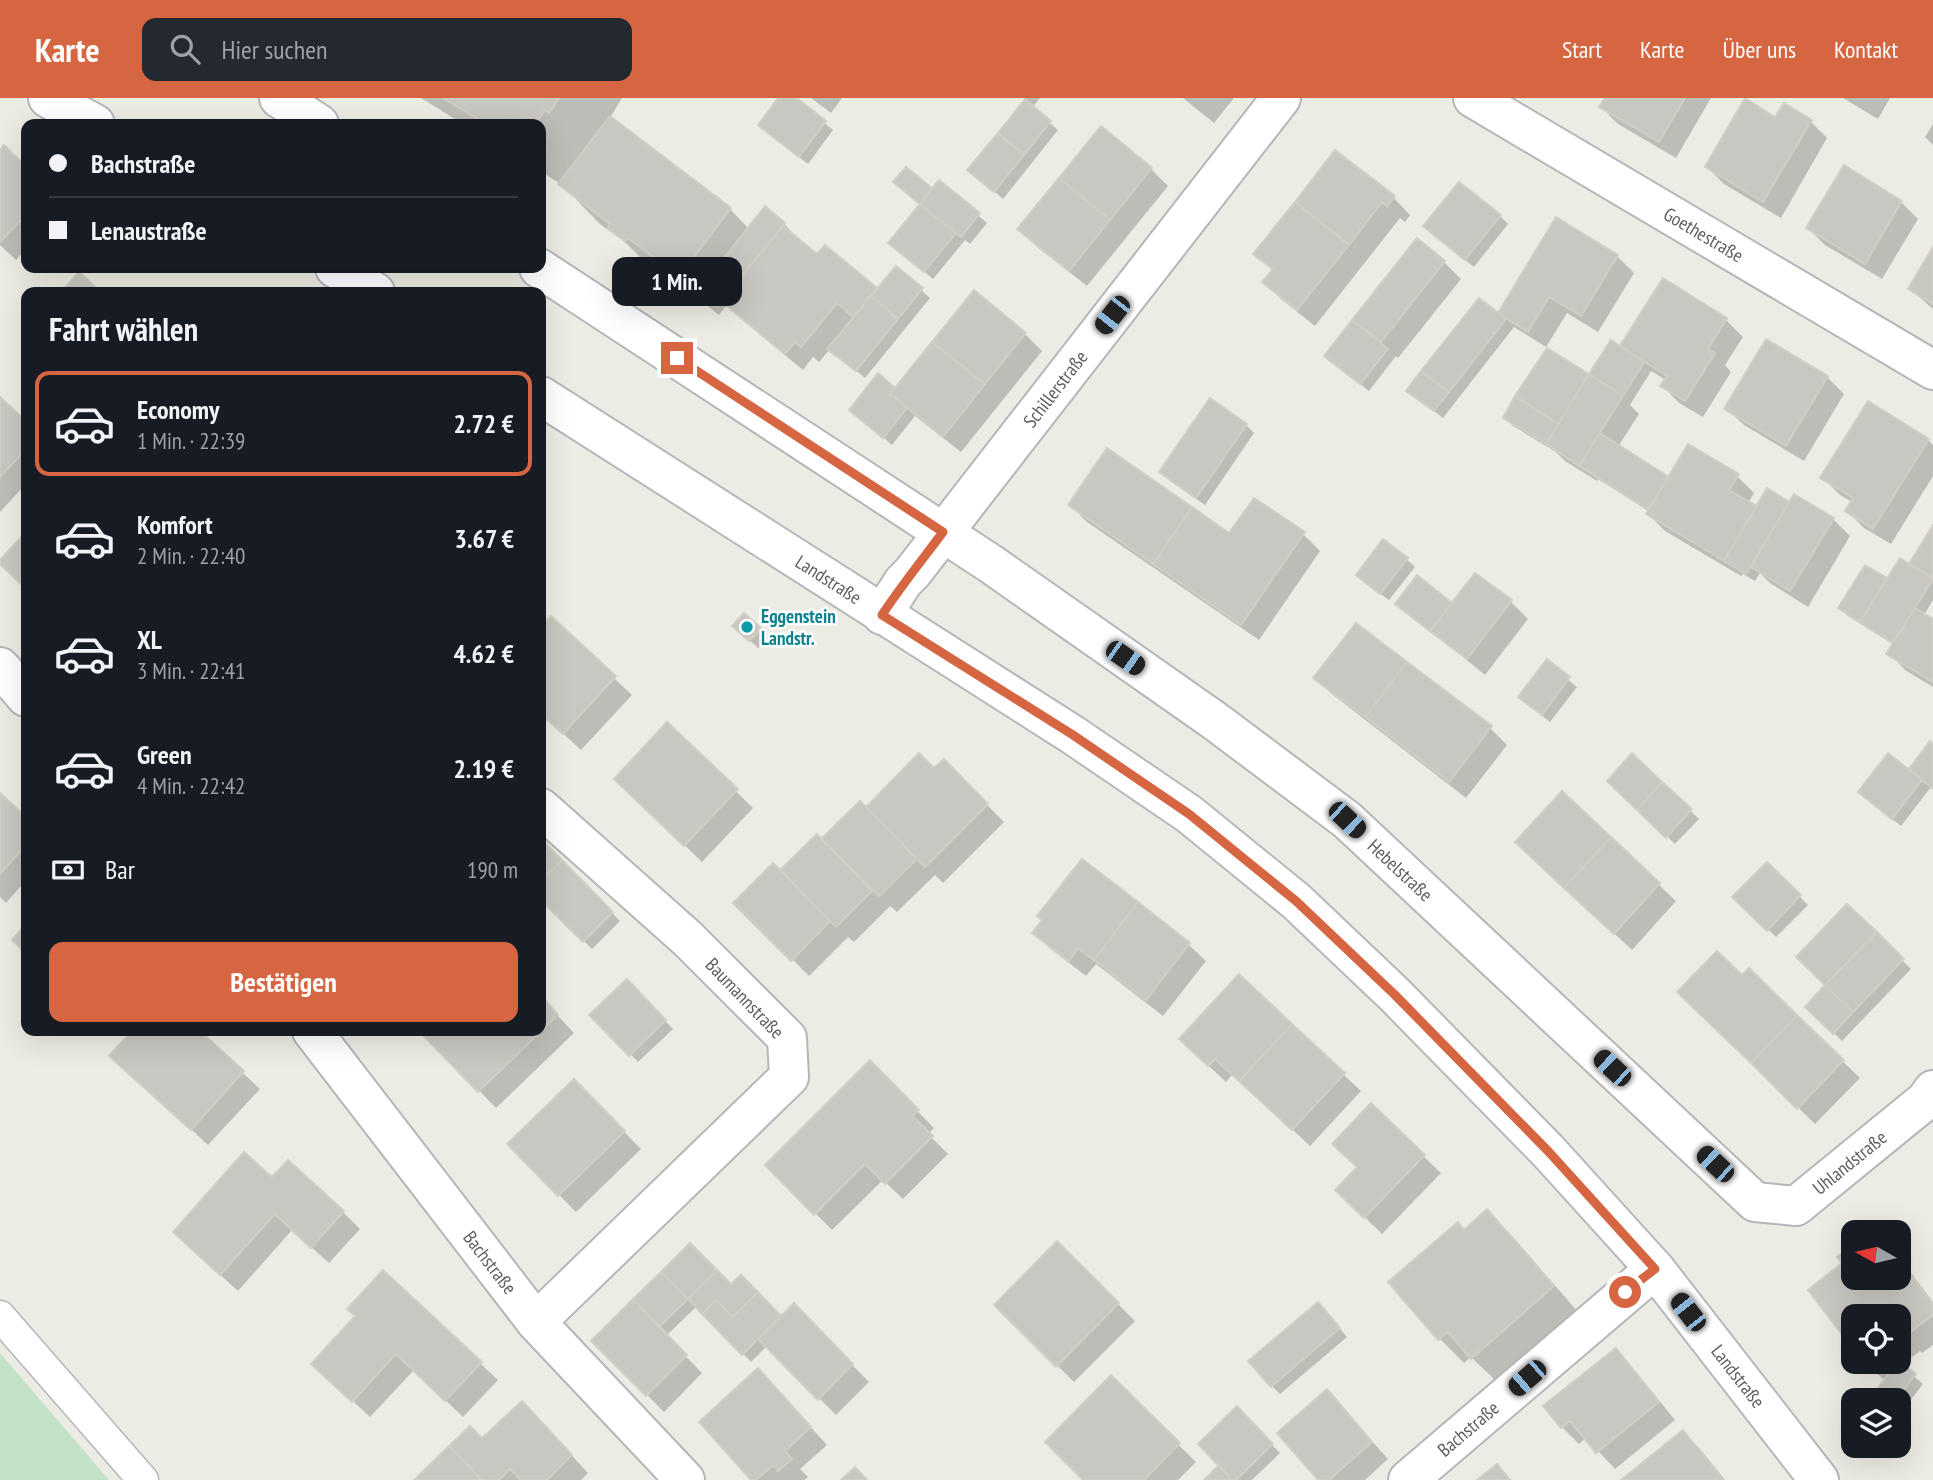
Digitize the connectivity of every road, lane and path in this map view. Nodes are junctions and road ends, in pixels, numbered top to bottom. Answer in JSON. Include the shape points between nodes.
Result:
{"nodes":[{"id":1,"x":48,"y":98,"type":"edge"},
{"id":2,"x":279,"y":98,"type":"edge"},
{"id":3,"x":1281,"y":98,"type":"edge"},
{"id":4,"x":1473,"y":98,"type":"edge"},
{"id":5,"x":86,"y":119,"type":"edge"},
{"id":6,"x":311,"y":119,"type":"edge"},
{"id":7,"x":343,"y":273,"type":"edge"},
{"id":8,"x":546,"y":273,"type":"edge"},
{"id":9,"x":366,"y":287,"type":"edge"},
{"id":10,"x":1933,"y":370,"type":"edge"},
{"id":11,"x":546,"y":399,"type":"edge"},
{"id":12,"x":943,"y":532,"type":"junction"},
{"id":13,"x":882,"y":615,"type":"junction"},
{"id":14,"x":0,"y":667,"type":"edge"},
{"id":15,"x":21,"y":690,"type":"edge"},
{"id":16,"x":546,"y":811,"type":"edge"},
{"id":17,"x":316,"y":1036,"type":"edge"},
{"id":18,"x":1933,"y":1090,"type":"edge"},
{"id":19,"x":1755,"y":1202,"type":"joint"},
{"id":20,"x":1655,"y":1269,"type":"junction"},
{"id":21,"x":0,"y":1316,"type":"edge"},
{"id":22,"x":536,"y":1322,"type":"junction"},
{"id":23,"x":143,"y":1480,"type":"edge"},
{"id":24,"x":685,"y":1480,"type":"edge"},
{"id":25,"x":1408,"y":1480,"type":"edge"},
{"id":26,"x":1819,"y":1480,"type":"edge"}],
"edges":[{"from":1,"to":5,"type":"street"},
{"from":2,"to":6,"type":"street"},
{"from":3,"to":12,"type":"street","name":"Schillerstraße"},
{"from":4,"to":10,"type":"street","name":"Goethestraße"},
{"from":7,"to":9,"type":"street"},
{"from":8,"to":12,"type":"street","name":"Hebelstraße"},
{"from":11,"to":13,"type":"street","name":"Landstraße"},
{"from":12,"to":13,"type":"street","name":"Schillerstraße"},
{"from":12,"to":19,"type":"street","name":"Hebelstraße","via":[[1215,721],[1347,820]]},
{"from":13,"to":20,"type":"street","name":"Landstraße","via":[[1189,814],[1296,901],[1548,1151]]},
{"from":14,"to":15,"type":"street"},
{"from":16,"to":22,"type":"street","name":"Baumannstraße","via":[[688,939],[787,1038],[789,1077]]},
{"from":17,"to":22,"type":"street","name":"Bachstraße"},
{"from":18,"to":19,"type":"street","name":"Uhlandstraße","via":[[1796,1206]]},
{"from":20,"to":25,"type":"street","name":"Bachstraße"},
{"from":20,"to":26,"type":"street","name":"Landstraße"},
{"from":21,"to":23,"type":"lane"},
{"from":22,"to":24,"type":"street","name":"Bachstraße"}]}
